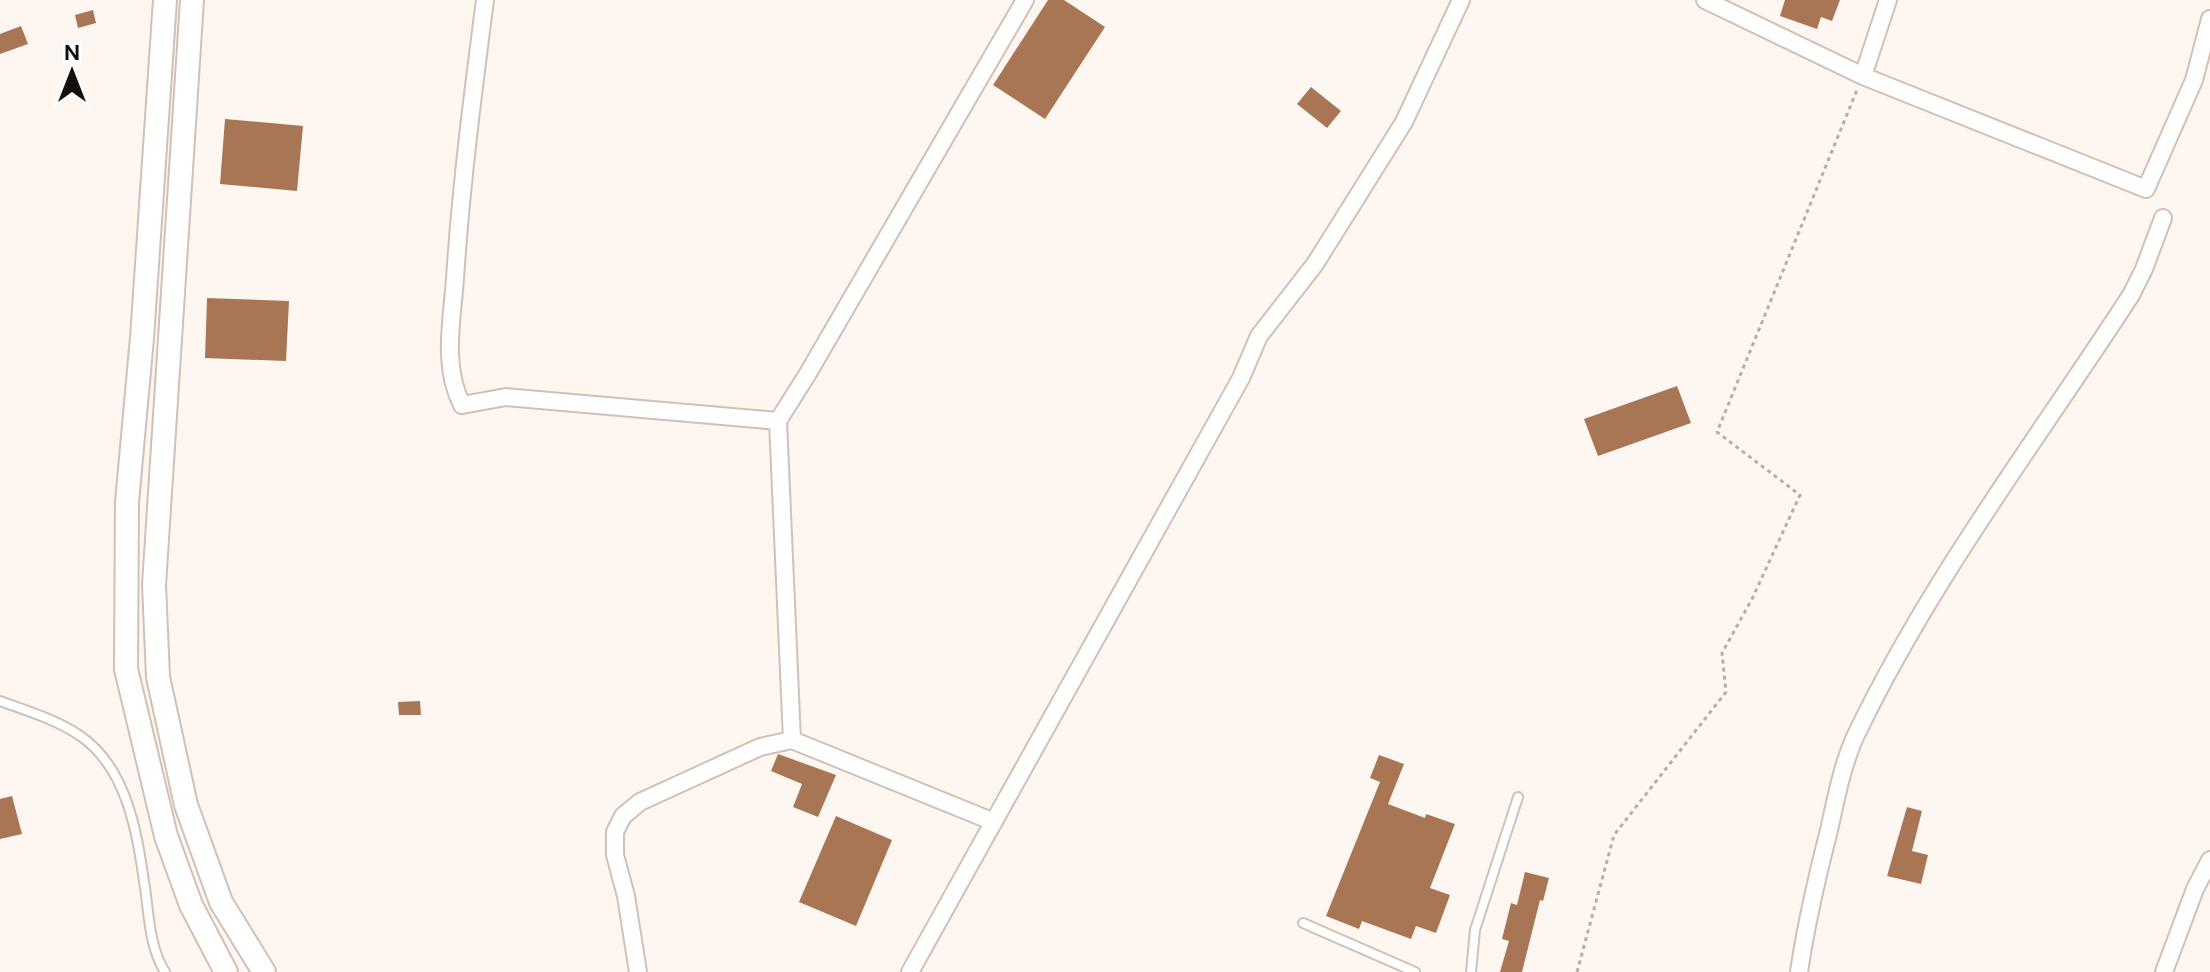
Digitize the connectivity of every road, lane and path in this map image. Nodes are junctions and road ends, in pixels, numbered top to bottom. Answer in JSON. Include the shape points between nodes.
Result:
{"nodes":[{"id":1,"x":165,"y":0,"type":"edge"},
{"id":2,"x":192,"y":0,"type":"edge"},
{"id":3,"x":485,"y":0,"type":"edge"},
{"id":4,"x":1025,"y":0,"type":"edge"},
{"id":5,"x":1461,"y":0,"type":"edge"},
{"id":6,"x":1705,"y":0,"type":"edge"},
{"id":7,"x":1888,"y":0,"type":"edge"},
{"id":8,"x":2210,"y":19,"type":"edge"},
{"id":9,"x":1863,"y":76,"type":"junction"},
{"id":10,"x":2163,"y":218,"type":"dead end"},
{"id":11,"x":778,"y":421,"type":"junction"},
{"id":12,"x":0,"y":701,"type":"edge"},
{"id":13,"x":792,"y":740,"type":"junction"},
{"id":14,"x":1518,"y":797,"type":"dead end"},
{"id":15,"x":994,"y":822,"type":"junction"},
{"id":16,"x":2210,"y":860,"type":"edge"},
{"id":17,"x":1303,"y":923,"type":"dead end"},
{"id":18,"x":165,"y":972,"type":"edge"},
{"id":19,"x":226,"y":972,"type":"edge"},
{"id":20,"x":264,"y":972,"type":"edge"},
{"id":21,"x":638,"y":972,"type":"edge"},
{"id":22,"x":910,"y":972,"type":"edge"},
{"id":23,"x":1415,"y":972,"type":"edge"},
{"id":24,"x":1471,"y":972,"type":"edge"},
{"id":25,"x":1577,"y":972,"type":"edge"},
{"id":26,"x":1799,"y":972,"type":"edge"},
{"id":27,"x":2164,"y":972,"type":"edge"}],
"edges":[{"from":1,"to":19,"type":"main road","via":[[127,502],[126,669],[166,836],[191,905]]},
{"from":2,"to":20,"type":"main road","via":[[154,585],[158,677],[186,805],[221,902]]},
{"from":3,"to":11,"type":"street","via":[[460,200],[450,355],[462,405],[506,397]]},
{"from":4,"to":11,"type":"street"},
{"from":5,"to":15,"type":"street","via":[[1404,122],[1315,264],[1259,336],[1241,378]]},
{"from":6,"to":9,"type":"street"},
{"from":7,"to":9,"type":"street"},
{"from":8,"to":9,"type":"street","via":[[2194,80],[2146,189]]},
{"from":9,"to":25,"type":"path","via":[[1717,432],[1800,495],[1722,653],[1726,692],[1614,835]]},
{"from":10,"to":26,"type":"street","via":[[2131,295],[1964,546],[1854,739]]},
{"from":11,"to":13,"type":"street"},
{"from":12,"to":18,"type":"lane","via":[[80,735],[113,772],[140,849],[151,929]]},
{"from":13,"to":15,"type":"street"},
{"from":13,"to":21,"type":"street","via":[[747,753],[640,802],[623,816],[615,832],[615,855]]},
{"from":14,"to":24,"type":"lane","via":[[1475,930]]},
{"from":15,"to":22,"type":"street"},
{"from":16,"to":27,"type":"street"},
{"from":17,"to":23,"type":"lane"}]}
